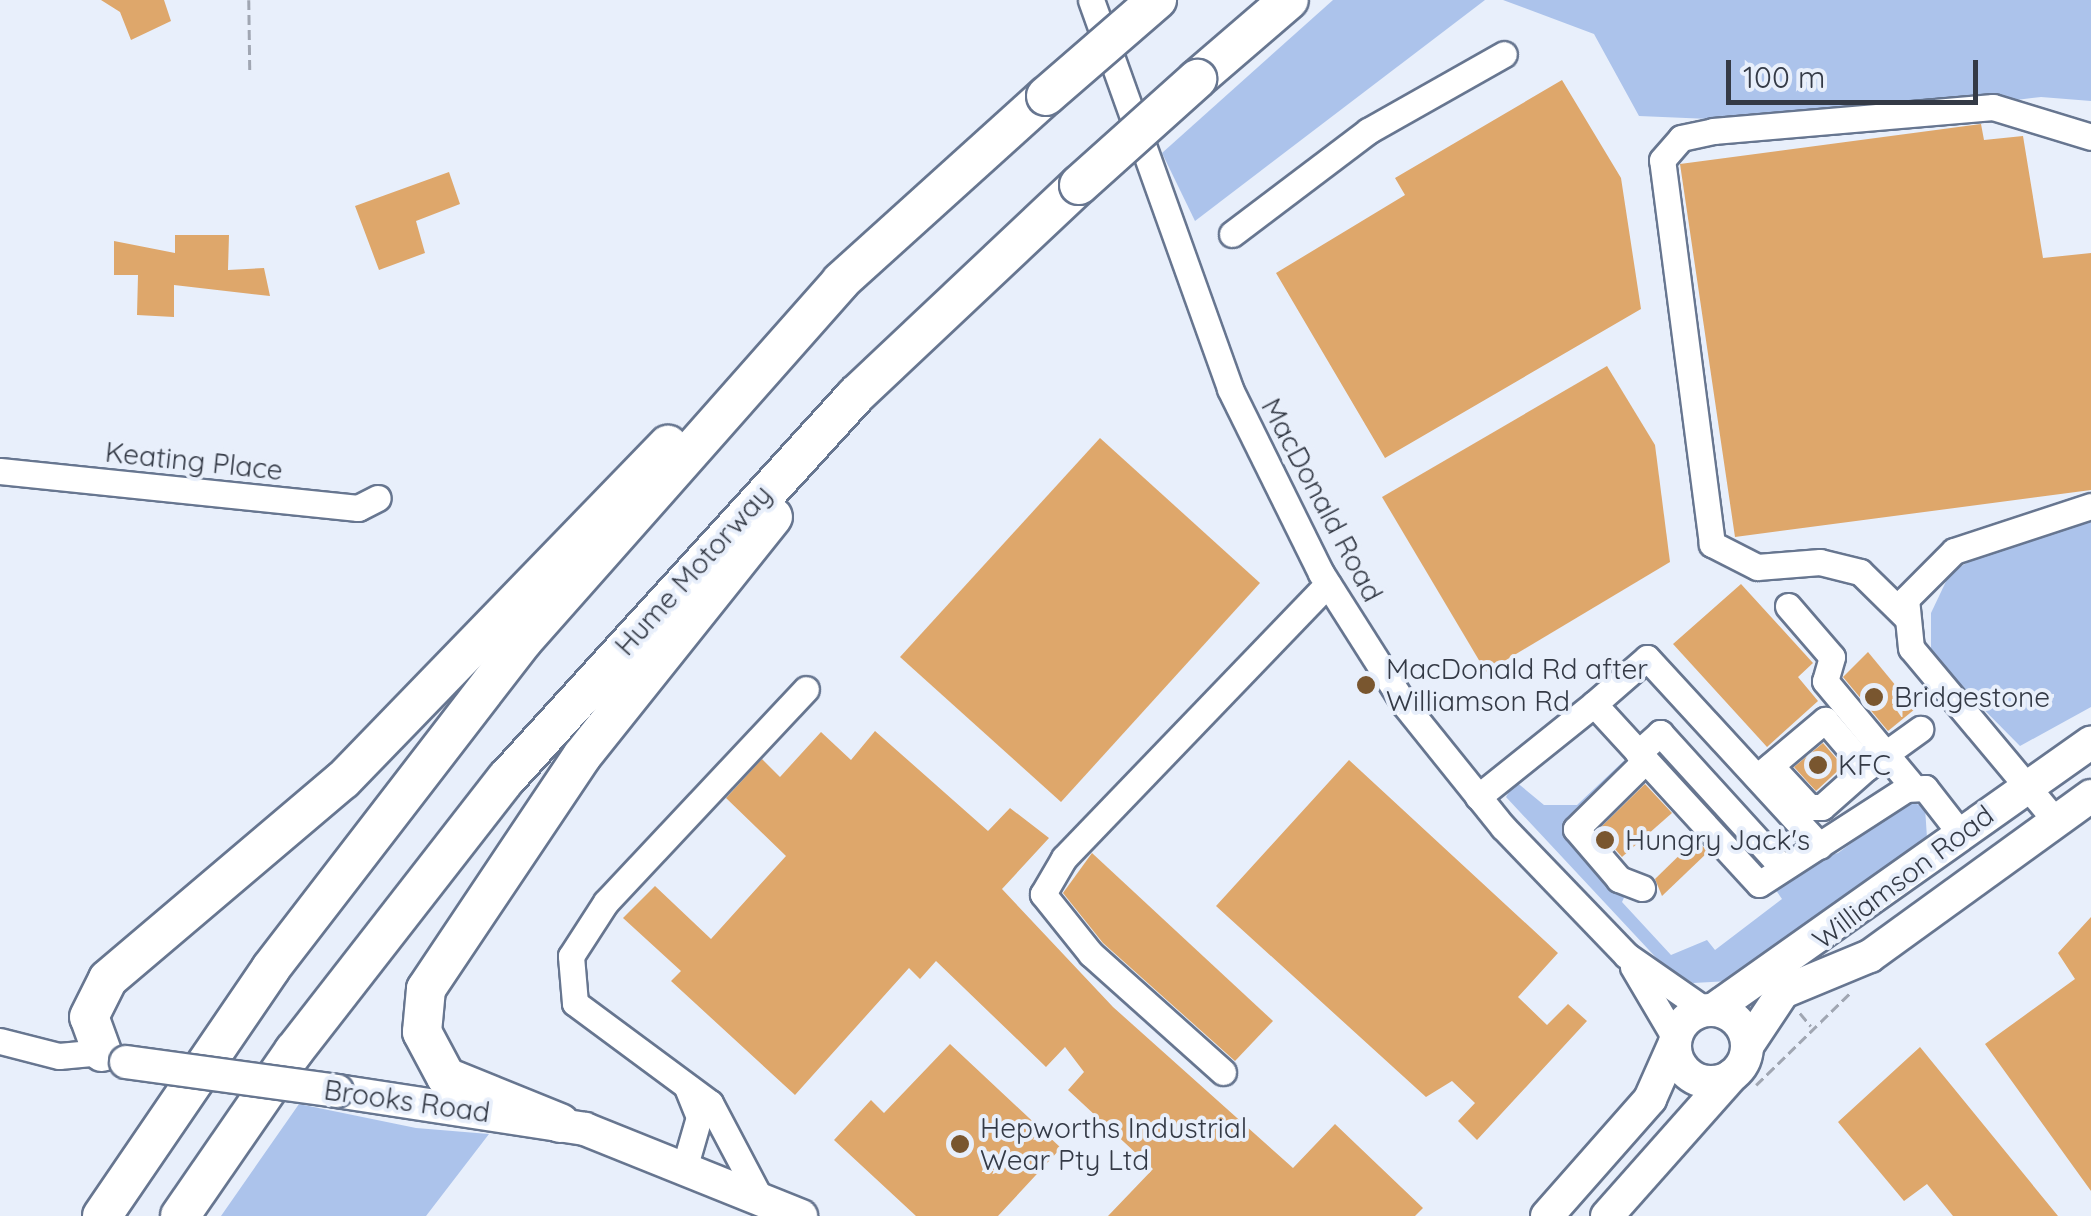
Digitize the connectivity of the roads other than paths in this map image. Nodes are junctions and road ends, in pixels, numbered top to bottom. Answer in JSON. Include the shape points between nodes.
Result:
{"nodes":[{"id":1,"x":1091,"y":0,"type":"edge"},
{"id":2,"x":1157,"y":0,"type":"edge"},
{"id":3,"x":1289,"y":0,"type":"edge"},
{"id":4,"x":1504,"y":54,"type":"dead end"},
{"id":5,"x":2091,"y":137,"type":"edge"},
{"id":6,"x":1232,"y":234,"type":"dead end"},
{"id":7,"x":1004,"y":252,"type":"junction"},
{"id":8,"x":841,"y":281,"type":"junction"},
{"id":9,"x":0,"y":472,"type":"edge"},
{"id":10,"x":378,"y":498,"type":"dead end"},
{"id":11,"x":2091,"y":506,"type":"edge"},
{"id":12,"x":1328,"y":584,"type":"junction"},
{"id":13,"x":1788,"y":606,"type":"dead end"},
{"id":14,"x":1905,"y":616,"type":"junction"},
{"id":15,"x":806,"y":690,"type":"dead end"},
{"id":16,"x":1833,"y":691,"type":"junction"},
{"id":17,"x":1594,"y":704,"type":"junction"},
{"id":18,"x":1825,"y":720,"type":"junction"},
{"id":19,"x":1920,"y":729,"type":"dead end"},
{"id":20,"x":2091,"y":742,"type":"edge"},
{"id":21,"x":1641,"y":757,"type":"junction"},
{"id":22,"x":1876,"y":761,"type":"junction"},
{"id":23,"x":1764,"y":772,"type":"junction"},
{"id":24,"x":2027,"y":783,"type":"junction"},
{"id":25,"x":1914,"y":788,"type":"junction"},
{"id":26,"x":2091,"y":796,"type":"edge"},
{"id":27,"x":1478,"y":797,"type":"junction"},
{"id":28,"x":2055,"y":820,"type":"junction"},
{"id":29,"x":1960,"y":833,"type":"junction"},
{"id":30,"x":1820,"y":846,"type":"junction"},
{"id":31,"x":1642,"y":888,"type":"dead end"},
{"id":32,"x":1626,"y":954,"type":"junction"},
{"id":33,"x":1709,"y":1010,"type":"junction"},
{"id":34,"x":0,"y":1041,"type":"edge"},
{"id":35,"x":1675,"y":1042,"type":"junction"},
{"id":36,"x":114,"y":1057,"type":"junction"},
{"id":37,"x":1750,"y":1070,"type":"junction"},
{"id":38,"x":1223,"y":1072,"type":"dead end"},
{"id":39,"x":683,"y":1085,"type":"junction"},
{"id":40,"x":560,"y":1123,"type":"junction"},
{"id":41,"x":686,"y":1162,"type":"junction"},
{"id":42,"x":758,"y":1194,"type":"junction"},
{"id":43,"x":102,"y":1216,"type":"edge"},
{"id":44,"x":180,"y":1216,"type":"edge"},
{"id":45,"x":802,"y":1216,"type":"edge"},
{"id":46,"x":1547,"y":1216,"type":"edge"},
{"id":47,"x":1607,"y":1216,"type":"edge"}],
"edges":[{"from":1,"to":12,"type":"street","name":"MacDonald Road","via":[[1230,389]]},
{"from":2,"to":8,"type":"highway","bridge":true},
{"from":3,"to":7,"type":"highway","name":"Hume Motorway","bridge":true},
{"from":4,"to":6,"type":"street","via":[[1368,131]]},
{"from":5,"to":14,"type":"street","via":[[1994,107],[1712,131],[1681,138],[1662,160],[1712,544],[1757,567],[1820,562],[1860,572]]},
{"from":7,"to":40,"type":"highway","via":[[934,348],[695,606],[430,979],[422,1032],[446,1077]]},
{"from":7,"to":44,"type":"highway","name":"Hume Motorway","via":[[714,543],[506,779],[294,1051]]},
{"from":8,"to":36,"type":"highway","via":[[590,518],[342,780],[108,980],[89,1016]]},
{"from":8,"to":43,"type":"highway","via":[[523,641],[404,792]]},
{"from":9,"to":10,"type":"street","name":"Keating Place","via":[[358,508]]},
{"from":11,"to":14,"type":"street","via":[[1954,552],[1912,585]]},
{"from":12,"to":27,"type":"street","name":"MacDonald Road"},
{"from":12,"to":38,"type":"street","via":[[1064,858],[1043,894],[1092,954]]},
{"from":13,"to":16,"type":"street","via":[[1832,657],[1825,681]]},
{"from":14,"to":24,"type":"street","via":[[1911,648]]},
{"from":15,"to":39,"type":"street","via":[[671,828],[571,956],[575,1003]]},
{"from":16,"to":18,"type":"street"},
{"from":16,"to":22,"type":"street"},
{"from":17,"to":21,"type":"street"},
{"from":17,"to":23,"type":"street","via":[[1648,658]]},
{"from":17,"to":27,"type":"street"},
{"from":18,"to":22,"type":"street"},
{"from":18,"to":23,"type":"street"},
{"from":19,"to":22,"type":"street"},
{"from":20,"to":24,"type":"main road","name":"Williamson Road"},
{"from":21,"to":30,"type":"street","via":[[1759,884]]},
{"from":21,"to":31,"type":"street","via":[[1576,829],[1618,880]]},
{"from":22,"to":23,"type":"street","via":[[1822,807],[1809,807]]},
{"from":22,"to":25,"type":"street"},
{"from":23,"to":30,"type":"street"},
{"from":24,"to":28,"type":"street"},
{"from":24,"to":29,"type":"main road","name":"Williamson Road"},
{"from":25,"to":29,"type":"street","via":[[1925,788]]},
{"from":25,"to":30,"type":"street"},
{"from":26,"to":28,"type":"main road","name":"Williamson Road"},
{"from":27,"to":32,"type":"street","name":"MacDonald Road"},
{"from":28,"to":37,"type":"main road","name":"Williamson Road","via":[[1870,956],[1783,992]]},
{"from":29,"to":33,"type":"main road","name":"Williamson Road"},
{"from":32,"to":33,"type":"street","name":"MacDonald Road"},
{"from":32,"to":35,"type":"street","name":"MacDonald Road"},
{"from":33,"to":35,"type":"main road","name":"Williamson Road"},
{"from":33,"to":37,"type":"main road","via":[[1738,1022]]},
{"from":34,"to":36,"type":"street","name":"Brooks Road","via":[[34,1051]]},
{"from":35,"to":37,"type":"main road","via":[[1694,1078]]},
{"from":35,"to":46,"type":"main road","via":[[1650,1099]]},
{"from":36,"to":40,"type":"main road","name":"Brooks Road","bridge":true},
{"from":37,"to":47,"type":"main road","name":"Williamson Road"},
{"from":39,"to":41,"type":"street","via":[[699,1111]]},
{"from":39,"to":42,"type":"street","via":[[714,1108]]},
{"from":40,"to":41,"type":"main road","name":"Brooks Road"},
{"from":41,"to":42,"type":"main road","name":"Brooks Road"},
{"from":42,"to":45,"type":"main road","name":"Brooks Road"}]}
